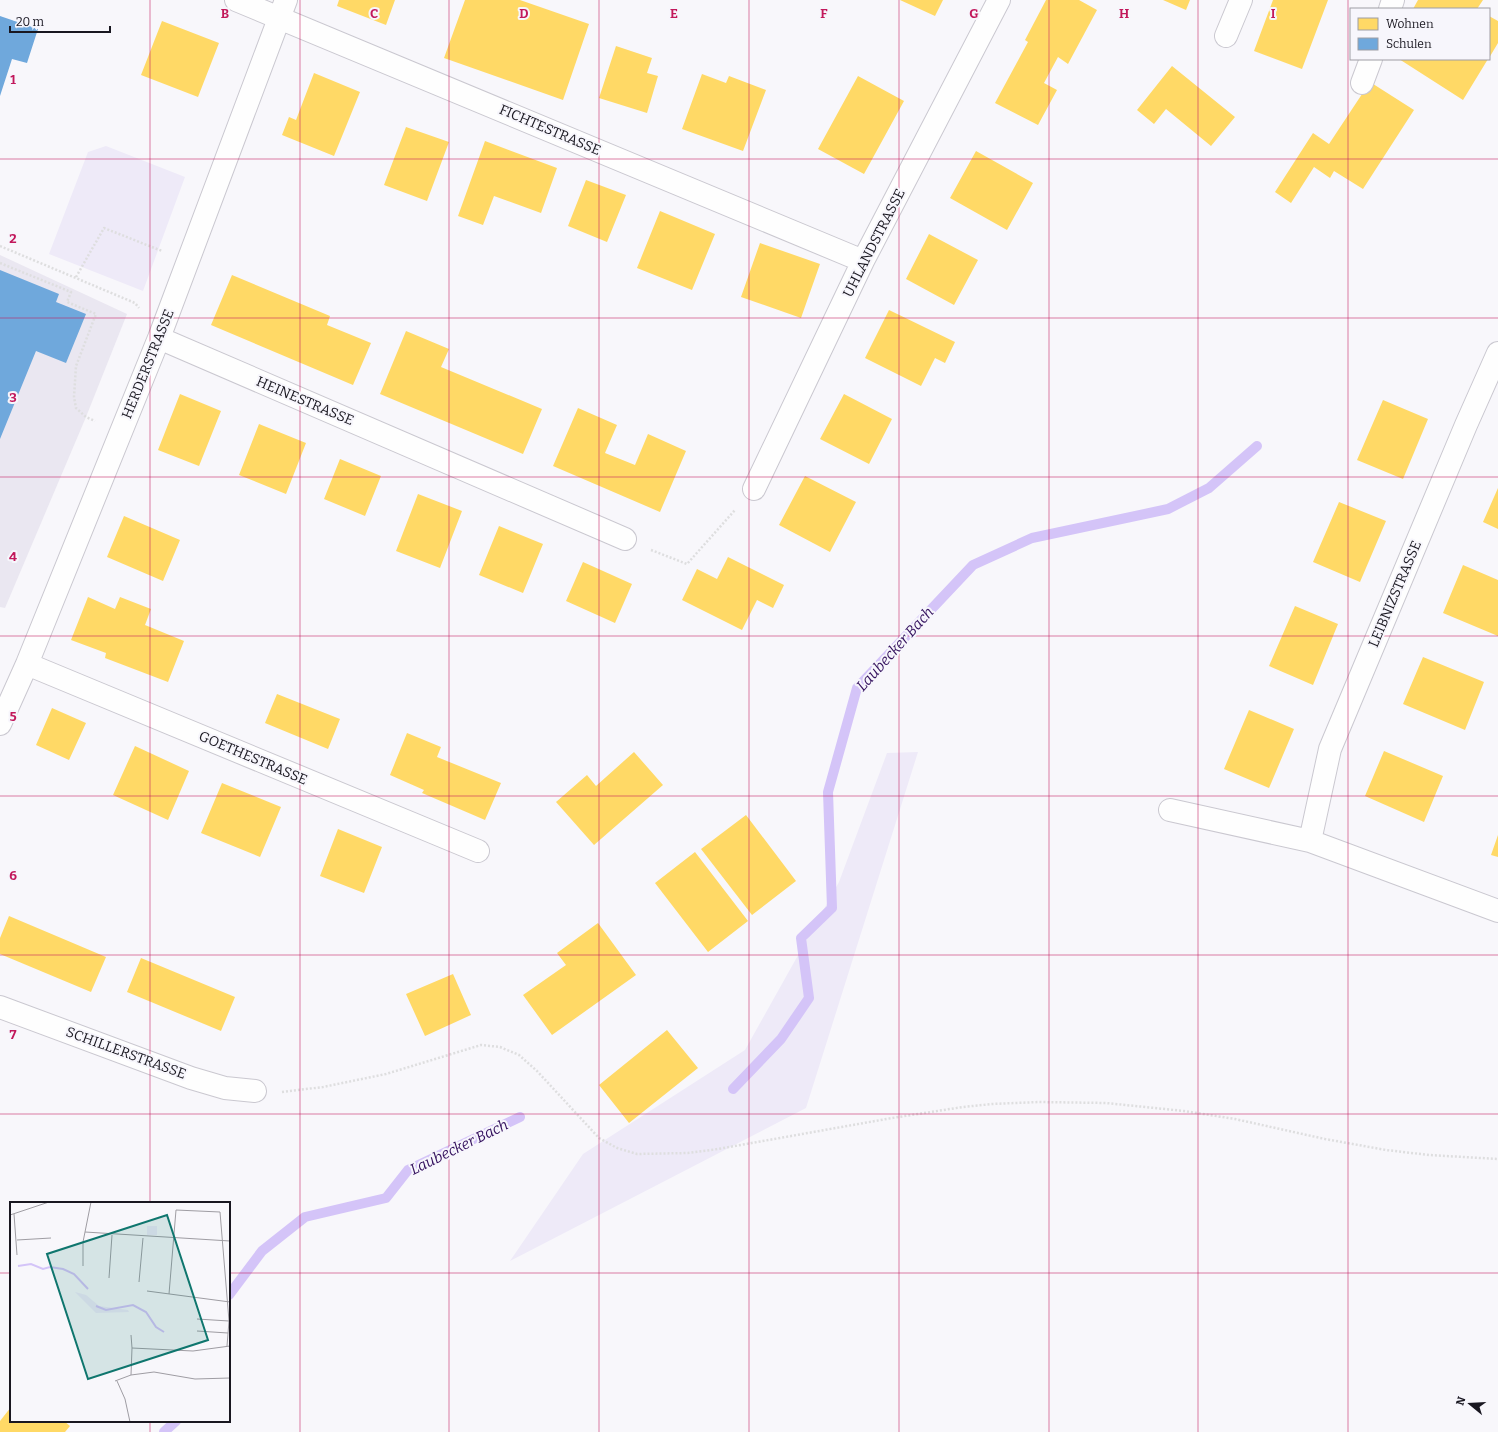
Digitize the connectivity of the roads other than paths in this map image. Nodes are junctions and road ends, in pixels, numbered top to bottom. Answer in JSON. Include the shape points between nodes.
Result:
{"nodes":[{"id":1,"x":236,"y":0,"type":"edge"},
{"id":2,"x":999,"y":0,"type":"edge"},
{"id":3,"x":1241,"y":0,"type":"edge"},
{"id":4,"x":283,"y":9,"type":"edge"},
{"id":5,"x":1226,"y":36,"type":"dead end"},
{"id":6,"x":1371,"y":60,"type":"edge"},
{"id":7,"x":1362,"y":83,"type":"dead end"},
{"id":8,"x":863,"y":261,"type":"junction"},
{"id":9,"x":159,"y":338,"type":"junction"},
{"id":10,"x":1498,"y":353,"type":"edge"},
{"id":11,"x":754,"y":489,"type":"road end"},
{"id":12,"x":625,"y":539,"type":"road end"},
{"id":13,"x":28,"y":664,"type":"junction"},
{"id":14,"x":0,"y":724,"type":"edge"},
{"id":15,"x":1170,"y":810,"type":"dead end"},
{"id":16,"x":1310,"y":841,"type":"junction"},
{"id":17,"x":478,"y":851,"type":"dead end"},
{"id":18,"x":1498,"y":912,"type":"edge"},
{"id":19,"x":0,"y":1007,"type":"edge"},
{"id":20,"x":255,"y":1091,"type":"road end"}],
"edges":[{"from":1,"to":4,"type":"street","name":"FICHTESTRASSE"},
{"from":2,"to":8,"type":"street","name":"UHLANDSTRASSE"},
{"from":3,"to":5,"type":"street"},
{"from":4,"to":8,"type":"street","name":"FICHTESTRASSE"},
{"from":4,"to":9,"type":"street","name":"HERDERSTRASSE"},
{"from":6,"to":7,"type":"street"},
{"from":8,"to":11,"type":"street","name":"UHLANDSTRASSE"},
{"from":9,"to":12,"type":"street","name":"HEINESTRASSE"},
{"from":9,"to":13,"type":"street","name":"HERDERSTRASSE"},
{"from":10,"to":16,"type":"street","name":"LEIBNIZSTRASSE","via":[[1330,748]]},
{"from":13,"to":14,"type":"street","name":"HERDERSTRASSE"},
{"from":13,"to":17,"type":"street","name":"GOETHESTRASSE"},
{"from":15,"to":16,"type":"street"},
{"from":16,"to":18,"type":"street"},
{"from":19,"to":20,"type":"street","name":"SCHILLERSTRASSE","via":[[191,1078],[225,1088]]}]}
